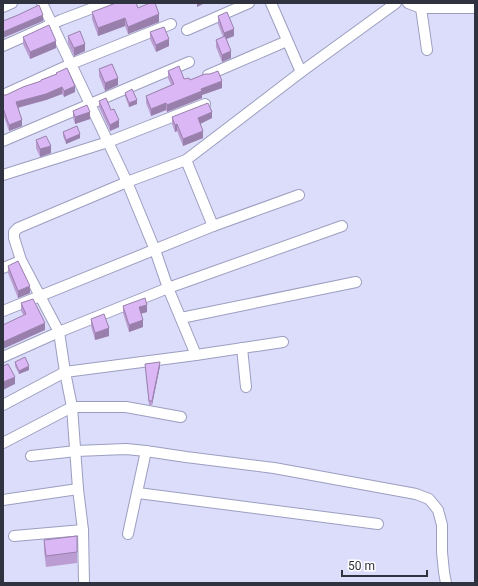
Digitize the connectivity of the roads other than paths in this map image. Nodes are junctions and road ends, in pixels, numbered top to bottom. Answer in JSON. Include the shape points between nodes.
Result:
{"nodes":[{"id":1,"x":12,"y":3,"type":"edge"},
{"id":2,"x":42,"y":3,"type":"edge"},
{"id":3,"x":106,"y":3,"type":"edge"},
{"id":4,"x":249,"y":3,"type":"edge"},
{"id":5,"x":271,"y":3,"type":"edge"},
{"id":6,"x":396,"y":3,"type":"edge"},
{"id":7,"x":408,"y":3,"type":"edge"},
{"id":8,"x":3,"y":7,"type":"edge"},
{"id":9,"x":421,"y":8,"type":"junction"},
{"id":10,"x":475,"y":8,"type":"edge"},
{"id":11,"x":172,"y":24,"type":"dead end"},
{"id":12,"x":53,"y":25,"type":"junction"},
{"id":13,"x":187,"y":30,"type":"dead end"},
{"id":14,"x":287,"y":41,"type":"junction"},
{"id":15,"x":3,"y":46,"type":"edge"},
{"id":16,"x":427,"y":50,"type":"dead end"},
{"id":17,"x":189,"y":62,"type":"dead end"},
{"id":18,"x":71,"y":64,"type":"junction"},
{"id":19,"x":302,"y":72,"type":"junction"},
{"id":20,"x":208,"y":75,"type":"edge"},
{"id":21,"x":3,"y":95,"type":"edge"},
{"id":22,"x":90,"y":104,"type":"junction"},
{"id":23,"x":204,"y":104,"type":"edge"},
{"id":24,"x":3,"y":141,"type":"edge"},
{"id":25,"x":108,"y":142,"type":"junction"},
{"id":26,"x":186,"y":160,"type":"junction"},
{"id":27,"x":3,"y":176,"type":"edge"},
{"id":28,"x":127,"y":182,"type":"junction"},
{"id":29,"x":299,"y":195,"type":"dead end"},
{"id":30,"x":213,"y":226,"type":"junction"},
{"id":31,"x":342,"y":226,"type":"dead end"},
{"id":32,"x":155,"y":250,"type":"junction"},
{"id":33,"x":21,"y":260,"type":"junction"},
{"id":34,"x":3,"y":268,"type":"edge"},
{"id":35,"x":356,"y":282,"type":"dead end"},
{"id":36,"x":168,"y":288,"type":"junction"},
{"id":37,"x":39,"y":296,"type":"junction"},
{"id":38,"x":3,"y":311,"type":"edge"},
{"id":39,"x":181,"y":318,"type":"junction"},
{"id":40,"x":58,"y":332,"type":"junction"},
{"id":41,"x":283,"y":342,"type":"dead end"},
{"id":42,"x":242,"y":348,"type":"junction"},
{"id":43,"x":196,"y":355,"type":"junction"},
{"id":44,"x":3,"y":357,"type":"edge"},
{"id":45,"x":65,"y":372,"type":"junction"},
{"id":46,"x":246,"y":387,"type":"dead end"},
{"id":47,"x":3,"y":404,"type":"edge"},
{"id":48,"x":72,"y":407,"type":"junction"},
{"id":49,"x":181,"y":417,"type":"dead end"},
{"id":50,"x":3,"y":444,"type":"edge"},
{"id":51,"x":76,"y":450,"type":"junction"},
{"id":52,"x":146,"y":451,"type":"junction"},
{"id":53,"x":31,"y":456,"type":"dead end"},
{"id":54,"x":78,"y":489,"type":"junction"},
{"id":55,"x":138,"y":493,"type":"junction"},
{"id":56,"x":3,"y":500,"type":"edge"},
{"id":57,"x":378,"y":524,"type":"dead end"},
{"id":58,"x":83,"y":530,"type":"junction"},
{"id":59,"x":128,"y":534,"type":"dead end"},
{"id":60,"x":14,"y":536,"type":"dead end"},
{"id":61,"x":84,"y":583,"type":"edge"},
{"id":62,"x":446,"y":583,"type":"edge"}],
"edges":[{"from":1,"to":8,"type":"street"},
{"from":2,"to":12,"type":"street"},
{"from":3,"to":12,"type":"street"},
{"from":4,"to":13,"type":"street"},
{"from":5,"to":14,"type":"street"},
{"from":6,"to":19,"type":"street"},
{"from":7,"to":9,"type":"street"},
{"from":9,"to":10,"type":"street"},
{"from":9,"to":16,"type":"street"},
{"from":11,"to":18,"type":"street"},
{"from":12,"to":15,"type":"street"},
{"from":12,"to":18,"type":"street"},
{"from":14,"to":19,"type":"street"},
{"from":14,"to":20,"type":"street"},
{"from":17,"to":22,"type":"street"},
{"from":18,"to":21,"type":"street"},
{"from":18,"to":22,"type":"street"},
{"from":19,"to":26,"type":"street"},
{"from":22,"to":24,"type":"street"},
{"from":22,"to":25,"type":"street"},
{"from":23,"to":25,"type":"street"},
{"from":25,"to":27,"type":"street"},
{"from":25,"to":28,"type":"street"},
{"from":26,"to":28,"type":"street"},
{"from":26,"to":30,"type":"street"},
{"from":28,"to":32,"type":"street"},
{"from":28,"to":33,"type":"street","via":[[18,228],[14,232],[14,238]]},
{"from":29,"to":30,"type":"street"},
{"from":30,"to":32,"type":"street"},
{"from":31,"to":36,"type":"street"},
{"from":32,"to":36,"type":"street"},
{"from":32,"to":37,"type":"street"},
{"from":33,"to":34,"type":"street"},
{"from":33,"to":37,"type":"street"},
{"from":35,"to":39,"type":"street"},
{"from":36,"to":39,"type":"street"},
{"from":36,"to":40,"type":"street"},
{"from":37,"to":38,"type":"street"},
{"from":37,"to":40,"type":"street"},
{"from":39,"to":43,"type":"street"},
{"from":40,"to":44,"type":"street"},
{"from":40,"to":45,"type":"street"},
{"from":41,"to":42,"type":"street"},
{"from":42,"to":43,"type":"street"},
{"from":42,"to":46,"type":"street"},
{"from":43,"to":45,"type":"street"},
{"from":45,"to":47,"type":"street"},
{"from":45,"to":48,"type":"street"},
{"from":48,"to":49,"type":"street","via":[[126,407]]},
{"from":48,"to":50,"type":"street"},
{"from":48,"to":51,"type":"street"},
{"from":51,"to":52,"type":"street"},
{"from":51,"to":53,"type":"street"},
{"from":51,"to":54,"type":"street"},
{"from":52,"to":55,"type":"street"},
{"from":52,"to":62,"type":"street","via":[[274,468],[416,494],[429,499],[438,510],[442,525]]},
{"from":54,"to":56,"type":"street"},
{"from":54,"to":58,"type":"street"},
{"from":55,"to":57,"type":"street"},
{"from":55,"to":59,"type":"street"},
{"from":58,"to":60,"type":"street"},
{"from":58,"to":61,"type":"street"}]}
